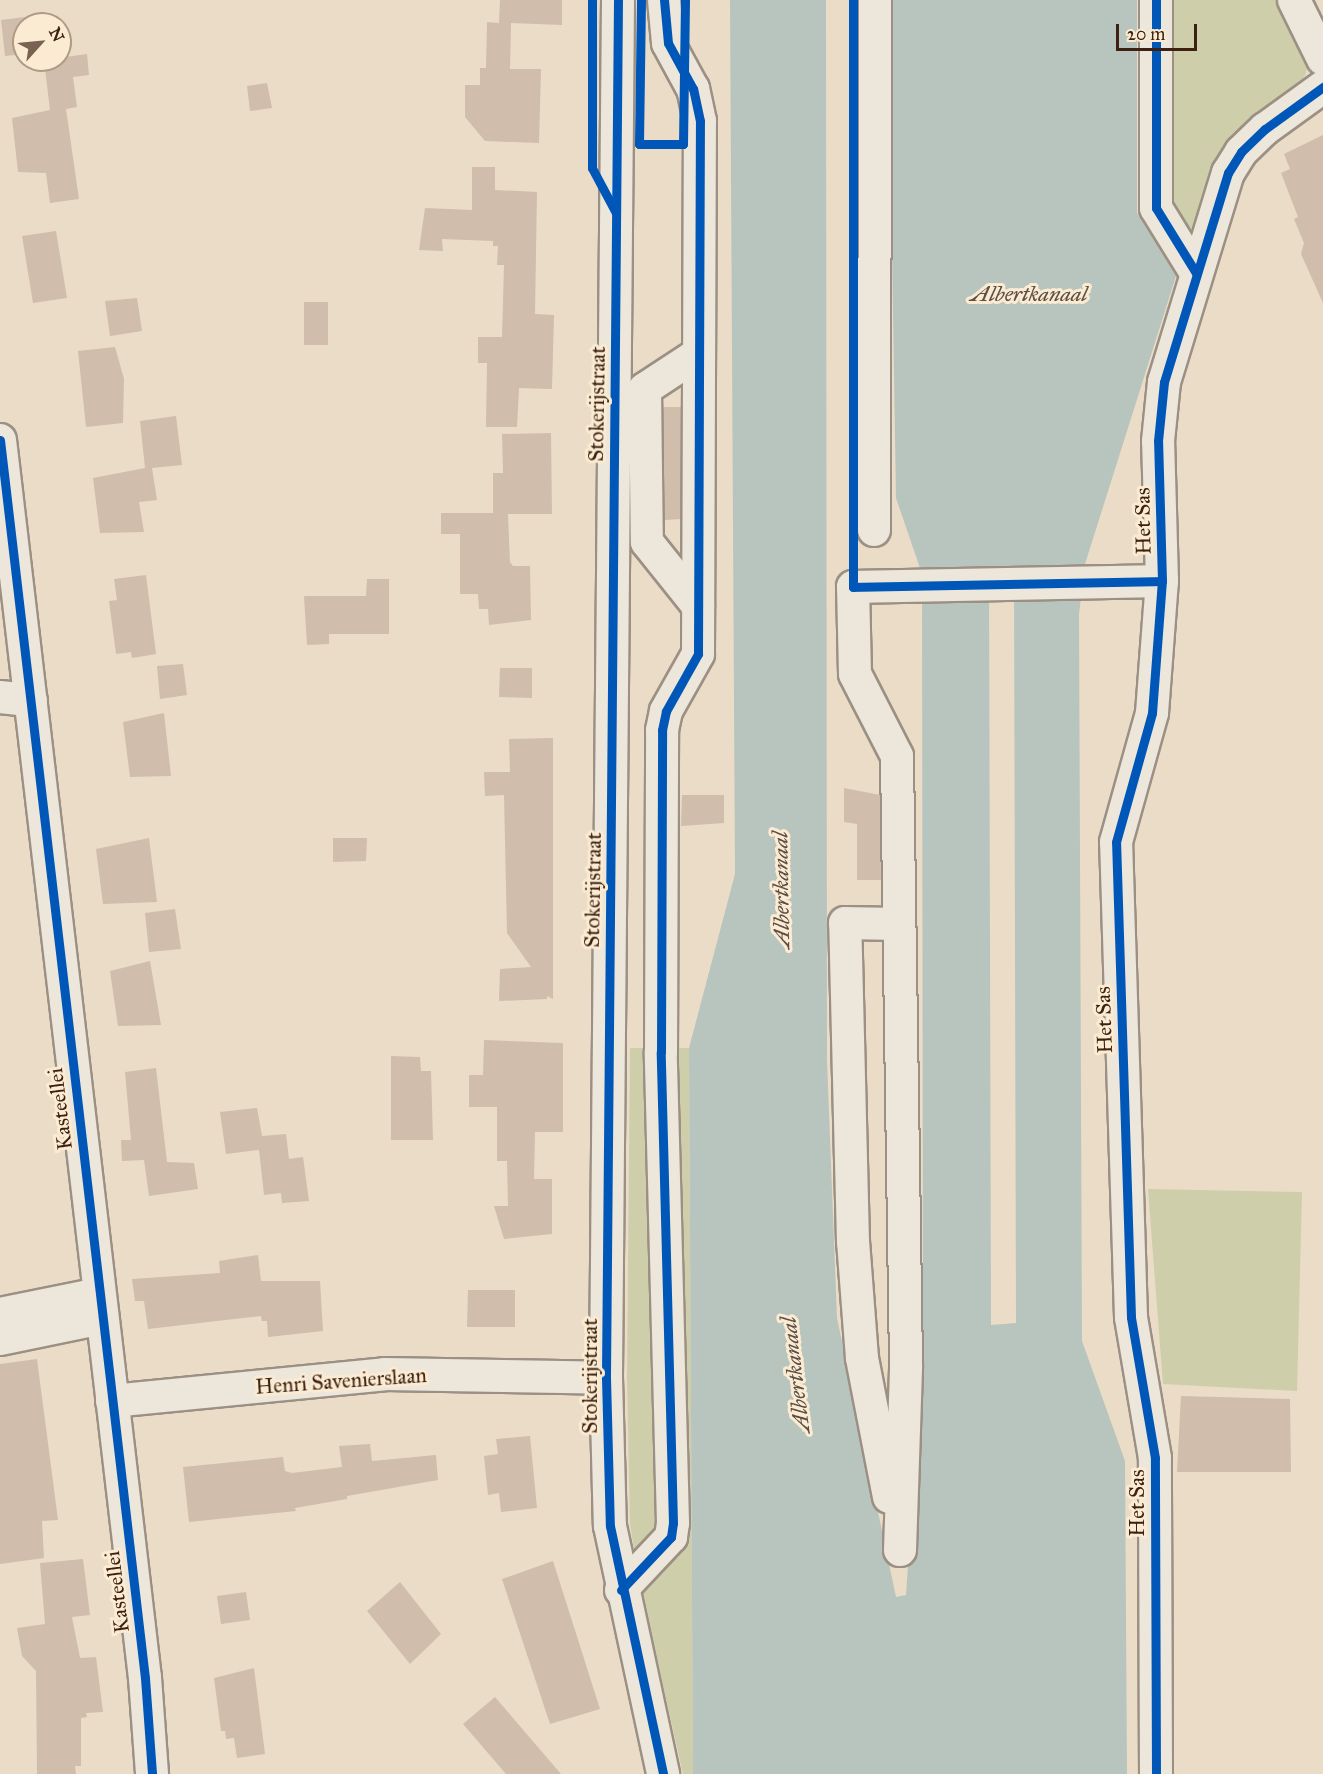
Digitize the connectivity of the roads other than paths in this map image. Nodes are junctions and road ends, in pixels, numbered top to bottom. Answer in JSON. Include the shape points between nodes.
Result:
{"nodes":[{"id":1,"x":618,"y":0,"type":"edge"},
{"id":2,"x":664,"y":0,"type":"edge"},
{"id":3,"x":875,"y":0,"type":"edge"},
{"id":4,"x":1156,"y":0,"type":"edge"},
{"id":5,"x":1294,"y":0,"type":"edge"},
{"id":6,"x":1323,"y":59,"type":"edge"},
{"id":7,"x":1323,"y":87,"type":"edge"},
{"id":8,"x":1197,"y":273,"type":"junction"},
{"id":9,"x":698,"y":354,"type":"junction"},
{"id":10,"x":0,"y":440,"type":"edge"},
{"id":11,"x":874,"y":530,"type":"dead end"},
{"id":12,"x":1162,"y":581,"type":"junction"},
{"id":13,"x":698,"y":606,"type":"junction"},
{"id":14,"x":0,"y":697,"type":"edge"},
{"id":15,"x":31,"y":700,"type":"junction"},
{"id":16,"x":897,"y":924,"type":"junction"},
{"id":17,"x":853,"y":1242,"type":"junction"},
{"id":18,"x":904,"y":1242,"type":"junction"},
{"id":19,"x":101,"y":1306,"type":"junction"},
{"id":20,"x":0,"y":1314,"type":"edge"},
{"id":21,"x":0,"y":1339,"type":"edge"},
{"id":22,"x":606,"y":1378,"type":"junction"},
{"id":23,"x":112,"y":1401,"type":"junction"},
{"id":24,"x":621,"y":1590,"type":"junction"},
{"id":25,"x":152,"y":1774,"type":"edge"},
{"id":26,"x":663,"y":1774,"type":"edge"},
{"id":27,"x":1156,"y":1774,"type":"edge"}],
"edges":[{"from":1,"to":22,"type":"street","name":"Stokerijstraat"},
{"from":2,"to":9,"type":"street","via":[[668,43],[699,103]]},
{"from":3,"to":11,"type":"street"},
{"from":4,"to":8,"type":"street","via":[[1156,208]]},
{"from":5,"to":6,"type":"street"},
{"from":7,"to":8,"type":"street","name":"Het Sas","via":[[1265,129],[1241,152],[1228,173]]},
{"from":8,"to":12,"type":"street","name":"Het Sas","via":[[1164,382],[1158,441]]},
{"from":9,"to":13,"type":"street"},
{"from":9,"to":13,"type":"street","via":[[645,389],[647,542]]},
{"from":10,"to":15,"type":"street","name":"Kasteellei"},
{"from":12,"to":16,"type":"street","via":[[853,586],[855,674],[897,756]]},
{"from":12,"to":27,"type":"street","name":"Het Sas","via":[[1152,714],[1116,842],[1131,1317],[1155,1458]]},
{"from":13,"to":24,"type":"street","via":[[695,663],[666,711],[662,730],[662,1052],[673,1523],[671,1537]]},
{"from":14,"to":15,"type":"street"},
{"from":15,"to":19,"type":"street","name":"Kasteellei"},
{"from":16,"to":17,"type":"street","via":[[845,923]]},
{"from":16,"to":18,"type":"street"},
{"from":17,"to":18,"type":"street"},
{"from":17,"to":18,"type":"street","via":[[862,1358],[900,1550],[906,1365]]},
{"from":19,"to":20,"type":"street"},
{"from":19,"to":21,"type":"street"},
{"from":19,"to":23,"type":"street","name":"Kasteellei"},
{"from":22,"to":23,"type":"street","name":"Henri Savenierslaan","via":[[385,1374]]},
{"from":22,"to":24,"type":"street","name":"Stokerijstraat","via":[[610,1526]]},
{"from":23,"to":25,"type":"street","name":"Kasteellei","via":[[146,1678]]},
{"from":24,"to":26,"type":"street","name":"Stokerijstraat"}]}
